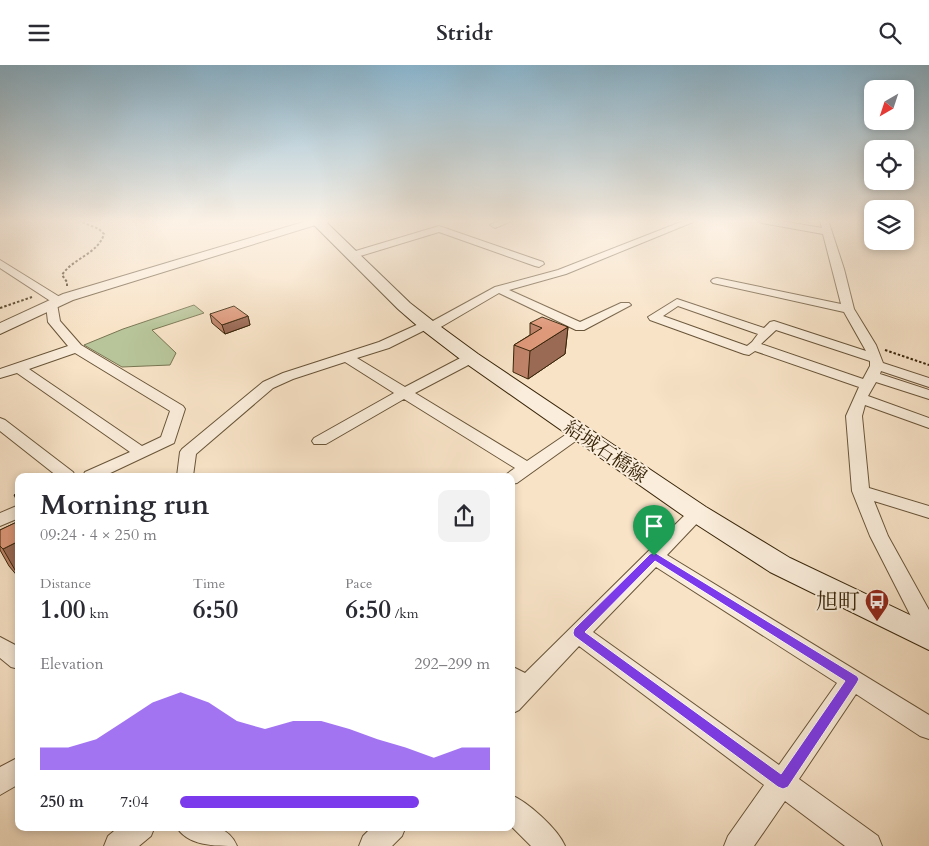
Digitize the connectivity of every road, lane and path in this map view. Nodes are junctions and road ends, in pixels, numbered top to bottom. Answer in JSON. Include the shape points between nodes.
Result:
{"nodes":[{"id":1,"x":82,"y":256,"type":"edge"},
{"id":2,"x":198,"y":256,"type":"edge"},
{"id":3,"x":354,"y":256,"type":"edge"},
{"id":4,"x":520,"y":256,"type":"edge"},
{"id":5,"x":599,"y":256,"type":"edge"},
{"id":6,"x":834,"y":256,"type":"edge"},
{"id":7,"x":0,"y":263,"type":"edge"},
{"id":8,"x":539,"y":263,"type":"dead end"},
{"id":9,"x":717,"y":281,"type":"dead end"},
{"id":10,"x":499,"y":289,"type":"junction"},
{"id":11,"x":56,"y":299,"type":"junction"},
{"id":12,"x":625,"y":305,"type":"dead end"},
{"id":13,"x":0,"y":307,"type":"edge"},
{"id":14,"x":848,"y":309,"type":"junction"},
{"id":15,"x":429,"y":326,"type":"junction"},
{"id":16,"x":0,"y":329,"type":"edge"},
{"id":17,"x":766,"y":333,"type":"junction"},
{"id":18,"x":870,"y":345,"type":"junction"},
{"id":19,"x":76,"y":348,"type":"junction"},
{"id":20,"x":748,"y":352,"type":"junction"},
{"id":21,"x":346,"y":357,"type":"junction"},
{"id":22,"x":471,"y":358,"type":"junction"},
{"id":23,"x":929,"y":365,"type":"edge"},
{"id":24,"x":18,"y":367,"type":"junction"},
{"id":25,"x":0,"y":374,"type":"edge"},
{"id":26,"x":871,"y":376,"type":"junction"},
{"id":27,"x":929,"y":383,"type":"edge"},
{"id":28,"x":404,"y":393,"type":"junction"},
{"id":29,"x":929,"y":395,"type":"edge"},
{"id":30,"x":0,"y":423,"type":"edge"},
{"id":31,"x":929,"y":423,"type":"edge"},
{"id":32,"x":579,"y":432,"type":"junction"},
{"id":33,"x":168,"y":440,"type":"junction"},
{"id":34,"x":320,"y":441,"type":"dead end"},
{"id":35,"x":188,"y":452,"type":"junction"},
{"id":36,"x":142,"y":453,"type":"junction"},
{"id":37,"x":527,"y":468,"type":"junction"},
{"id":38,"x":63,"y":473,"type":"edge"},
{"id":39,"x":98,"y":473,"type":"edge"},
{"id":40,"x":185,"y":473,"type":"edge"},
{"id":41,"x":515,"y":476,"type":"edge"},
{"id":42,"x":861,"y":491,"type":"junction"},
{"id":43,"x":929,"y":512,"type":"edge"},
{"id":44,"x":697,"y":513,"type":"junction"},
{"id":45,"x":654,"y":556,"type":"junction"},
{"id":46,"x":929,"y":630,"type":"edge"},
{"id":47,"x":578,"y":633,"type":"junction"},
{"id":48,"x":929,"y":638,"type":"edge"},
{"id":49,"x":0,"y":646,"type":"edge"},
{"id":50,"x":15,"y":657,"type":"edge"},
{"id":51,"x":853,"y":679,"type":"junction"},
{"id":52,"x":516,"y":689,"type":"edge"},
{"id":53,"x":929,"y":728,"type":"edge"},
{"id":54,"x":15,"y":772,"type":"edge"},
{"id":55,"x":0,"y":782,"type":"edge"},
{"id":56,"x":783,"y":783,"type":"junction"},
{"id":57,"x":515,"y":811,"type":"edge"},
{"id":58,"x":135,"y":831,"type":"edge"},
{"id":59,"x":198,"y":831,"type":"edge"},
{"id":60,"x":387,"y":831,"type":"edge"},
{"id":61,"x":118,"y":846,"type":"edge"},
{"id":62,"x":223,"y":846,"type":"edge"},
{"id":63,"x":373,"y":846,"type":"edge"},
{"id":64,"x":551,"y":846,"type":"edge"},
{"id":65,"x":738,"y":846,"type":"edge"},
{"id":66,"x":868,"y":846,"type":"edge"}],
"edges":[{"from":1,"to":11,"type":"path","via":[[64,270],[62,275],[67,282]]},
{"from":2,"to":11,"type":"street"},
{"from":3,"to":15,"type":"main road","name":"結城石橋線"},
{"from":4,"to":8,"type":"street"},
{"from":5,"to":10,"type":"street"},
{"from":6,"to":14,"type":"street"},
{"from":7,"to":11,"type":"street"},
{"from":9,"to":14,"type":"street"},
{"from":10,"to":12,"type":"street","via":[[580,327]]},
{"from":10,"to":15,"type":"street"},
{"from":11,"to":13,"type":"path"},
{"from":11,"to":16,"type":"street"},
{"from":11,"to":19,"type":"street","via":[[54,322]]},
{"from":14,"to":18,"type":"street"},
{"from":15,"to":21,"type":"street"},
{"from":15,"to":22,"type":"main road","name":"結城石橋線"},
{"from":17,"to":20,"type":"street"},
{"from":17,"to":20,"type":"street","via":[[677,302],[654,317]]},
{"from":17,"to":26,"type":"street","via":[[774,325]]},
{"from":18,"to":23,"type":"path"},
{"from":18,"to":26,"type":"street"},
{"from":19,"to":24,"type":"street"},
{"from":19,"to":33,"type":"street","via":[[178,409]]},
{"from":20,"to":26,"type":"street"},
{"from":21,"to":28,"type":"street"},
{"from":21,"to":35,"type":"street","via":[[268,385]]},
{"from":22,"to":28,"type":"street"},
{"from":22,"to":32,"type":"main road","name":"結城石橋線"},
{"from":24,"to":25,"type":"street"},
{"from":24,"to":36,"type":"street"},
{"from":26,"to":27,"type":"street"},
{"from":26,"to":29,"type":"street"},
{"from":26,"to":31,"type":"street"},
{"from":26,"to":42,"type":"street","via":[[854,416]]},
{"from":28,"to":34,"type":"street"},
{"from":28,"to":37,"type":"street"},
{"from":30,"to":38,"type":"street"},
{"from":32,"to":37,"type":"street"},
{"from":32,"to":44,"type":"main road","name":"結城石橋線"},
{"from":33,"to":35,"type":"street"},
{"from":33,"to":36,"type":"street"},
{"from":35,"to":40,"type":"street"},
{"from":36,"to":39,"type":"street"},
{"from":37,"to":41,"type":"street"},
{"from":42,"to":43,"type":"street"},
{"from":42,"to":46,"type":"street","via":[[879,536]]},
{"from":44,"to":45,"type":"street"},
{"from":44,"to":48,"type":"main road","name":"結城石橋線","via":[[780,565]]},
{"from":45,"to":47,"type":"street"},
{"from":45,"to":51,"type":"street"},
{"from":47,"to":52,"type":"street"},
{"from":47,"to":56,"type":"street"},
{"from":49,"to":50,"type":"street"},
{"from":51,"to":53,"type":"street"},
{"from":51,"to":56,"type":"street"},
{"from":54,"to":55,"type":"street"},
{"from":56,"to":65,"type":"street"},
{"from":56,"to":66,"type":"street"},
{"from":57,"to":64,"type":"street"},
{"from":58,"to":61,"type":"street"},
{"from":59,"to":62,"type":"street"},
{"from":60,"to":63,"type":"street"}]}
